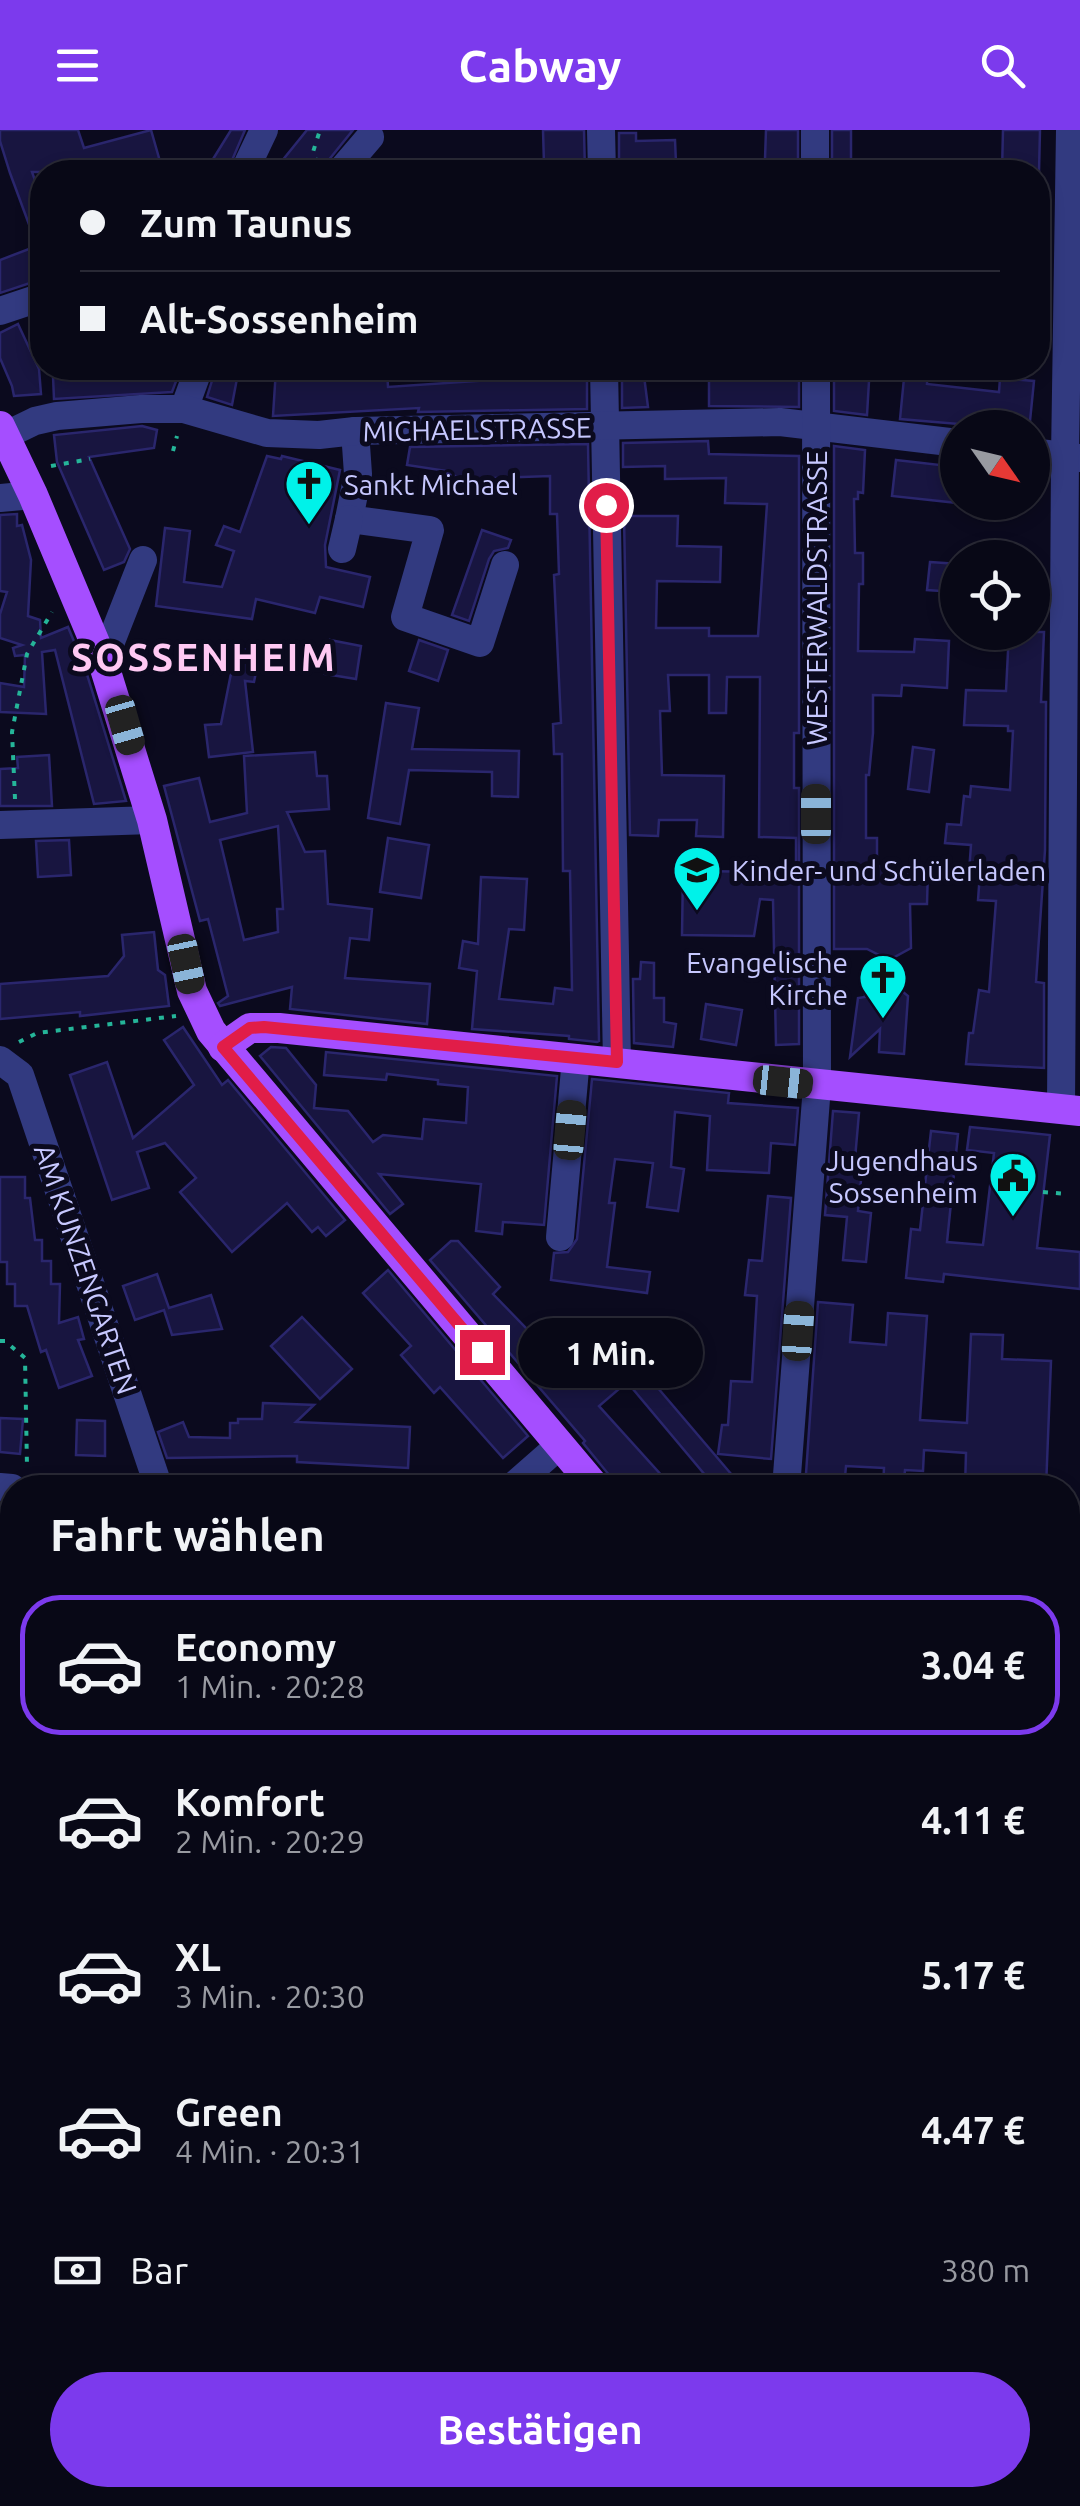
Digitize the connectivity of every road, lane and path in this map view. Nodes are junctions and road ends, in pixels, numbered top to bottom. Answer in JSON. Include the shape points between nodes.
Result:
{"nodes":[{"id":1,"x":264,"y":130,"type":"edge"},
{"id":2,"x":320,"y":130,"type":"edge"},
{"id":3,"x":602,"y":130,"type":"edge"},
{"id":4,"x":815,"y":130,"type":"edge"},
{"id":5,"x":1070,"y":130,"type":"edge"},
{"id":6,"x":370,"y":137,"type":"dead end"},
{"id":7,"x":250,"y":160,"type":"edge"},
{"id":8,"x":317,"y":160,"type":"edge"},
{"id":9,"x":350,"y":160,"type":"edge"},
{"id":10,"x":602,"y":160,"type":"edge"},
{"id":11,"x":815,"y":160,"type":"edge"},
{"id":12,"x":1075,"y":207,"type":"edge"},
{"id":13,"x":30,"y":301,"type":"edge"},
{"id":14,"x":0,"y":311,"type":"edge"},
{"id":15,"x":195,"y":380,"type":"edge"},
{"id":16,"x":604,"y":380,"type":"edge"},
{"id":17,"x":816,"y":380,"type":"edge"},
{"id":18,"x":184,"y":409,"type":"junction"},
{"id":19,"x":604,"y":425,"type":"junction"},
{"id":20,"x":816,"y":426,"type":"junction"},
{"id":21,"x":355,"y":431,"type":"junction"},
{"id":22,"x":7,"y":440,"type":"edge"},
{"id":23,"x":940,"y":441,"type":"edge"},
{"id":24,"x":1072,"y":457,"type":"edge"},
{"id":25,"x":90,"y":460,"type":"dead end"},
{"id":26,"x":33,"y":494,"type":"junction"},
{"id":27,"x":0,"y":498,"type":"edge"},
{"id":28,"x":348,"y":519,"type":"junction"},
{"id":29,"x":342,"y":549,"type":"dead end"},
{"id":30,"x":143,"y":560,"type":"dead end"},
{"id":31,"x":505,"y":565,"type":"dead end"},
{"id":32,"x":70,"y":582,"type":"junction"},
{"id":33,"x":103,"y":662,"type":"junction"},
{"id":34,"x":152,"y":820,"type":"junction"},
{"id":35,"x":8,"y":825,"type":"edge"},
{"id":36,"x":201,"y":1013,"type":"junction"},
{"id":37,"x":223,"y":1047,"type":"junction"},
{"id":38,"x":6,"y":1052,"type":"edge"},
{"id":39,"x":576,"y":1058,"type":"junction"},
{"id":40,"x":617,"y":1062,"type":"junction"},
{"id":41,"x":816,"y":1086,"type":"junction"},
{"id":42,"x":1070,"y":1110,"type":"edge"},
{"id":43,"x":1043,"y":1192,"type":"dead end"},
{"id":44,"x":1066,"y":1194,"type":"dead end"},
{"id":45,"x":560,"y":1237,"type":"dead end"},
{"id":46,"x":0,"y":1341,"type":"edge"},
{"id":47,"x":560,"y":1445,"type":"junction"},
{"id":48,"x":20,"y":1475,"type":"edge"},
{"id":49,"x":155,"y":1475,"type":"edge"},
{"id":50,"x":526,"y":1475,"type":"edge"},
{"id":51,"x":585,"y":1475,"type":"edge"},
{"id":52,"x":787,"y":1475,"type":"edge"}],
"edges":[{"from":1,"to":7,"type":"street"},
{"from":2,"to":8,"type":"path"},
{"from":3,"to":10,"type":"street"},
{"from":4,"to":11,"type":"street"},
{"from":5,"to":12,"type":"street"},
{"from":6,"to":9,"type":"street"},
{"from":12,"to":24,"type":"street"},
{"from":13,"to":14,"type":"street"},
{"from":15,"to":18,"type":"street"},
{"from":16,"to":19,"type":"street"},
{"from":17,"to":20,"type":"street","name":"WESTERWALDSTRASSE"},
{"from":18,"to":21,"type":"street","name":"MICHAELSTRASSE","via":[[267,432]]},
{"from":18,"to":22,"type":"street","name":"MICHAELSTRASSE","via":[[57,416],[35,421]]},
{"from":19,"to":20,"type":"street","name":"MICHAELSTRASSE"},
{"from":19,"to":21,"type":"street","name":"MICHAELSTRASSE"},
{"from":19,"to":40,"type":"street"},
{"from":20,"to":23,"type":"street","name":"MICHAELSTRASSE"},
{"from":20,"to":41,"type":"street","name":"WESTERWALDSTRASSE"},
{"from":21,"to":28,"type":"street","via":[[358,474]]},
{"from":22,"to":25,"type":"path","via":[[56,467]]},
{"from":22,"to":26,"type":"main road"},
{"from":24,"to":42,"type":"street"},
{"from":26,"to":27,"type":"street"},
{"from":26,"to":32,"type":"main road"},
{"from":28,"to":29,"type":"street"},
{"from":28,"to":31,"type":"street","via":[[430,530],[405,617],[480,643]]},
{"from":30,"to":33,"type":"street"},
{"from":32,"to":33,"type":"main road"},
{"from":32,"to":35,"type":"path","via":[[27,654],[12,732]]},
{"from":33,"to":34,"type":"main road"},
{"from":34,"to":35,"type":"street"},
{"from":34,"to":36,"type":"main road"},
{"from":36,"to":37,"type":"main road"},
{"from":36,"to":38,"type":"path","via":[[37,1032]]},
{"from":37,"to":39,"type":"main road","via":[[250,1028],[264,1027]]},
{"from":37,"to":47,"type":"main road"},
{"from":38,"to":49,"type":"street","name":"AM KUNZENGARTEN","via":[[20,1074]]},
{"from":39,"to":40,"type":"main road"},
{"from":39,"to":45,"type":"street"},
{"from":40,"to":41,"type":"main road"},
{"from":41,"to":42,"type":"main road"},
{"from":41,"to":52,"type":"street","name":"WESTERWALDSTRASSE"},
{"from":43,"to":44,"type":"path"},
{"from":46,"to":48,"type":"path","via":[[25,1358]]},
{"from":47,"to":50,"type":"street"},
{"from":47,"to":51,"type":"main road"}]}
